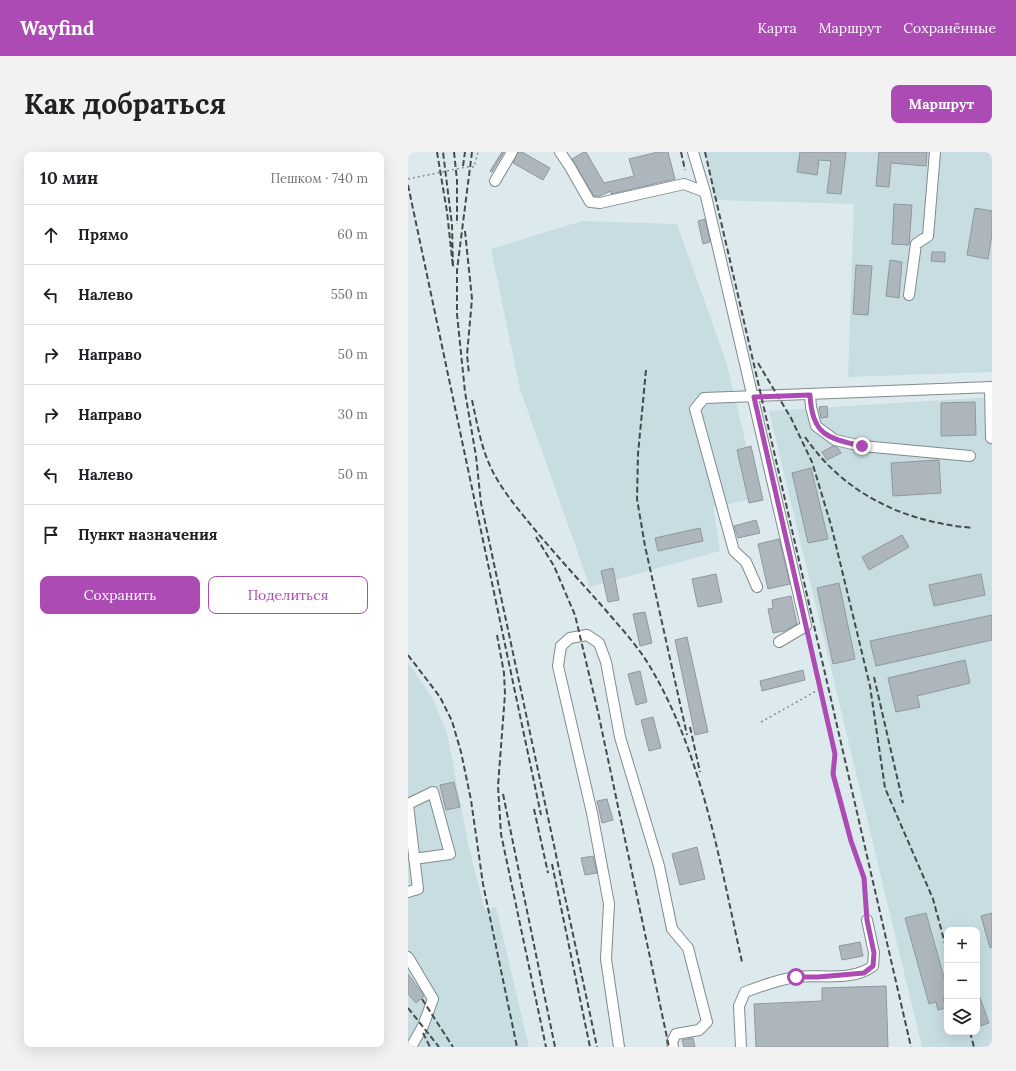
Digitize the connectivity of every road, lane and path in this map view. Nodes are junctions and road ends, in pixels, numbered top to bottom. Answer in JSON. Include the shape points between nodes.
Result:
{"nodes":[{"id":1,"x":478,"y":152,"type":"edge"},
{"id":2,"x":512,"y":152,"type":"edge"},
{"id":3,"x":560,"y":152,"type":"edge"},
{"id":4,"x":693,"y":152,"type":"edge"},
{"id":5,"x":935,"y":152,"type":"edge"},
{"id":6,"x":408,"y":179,"type":"edge"},
{"id":7,"x":495,"y":181,"type":"dead end"},
{"id":8,"x":705,"y":192,"type":"junction"},
{"id":9,"x":909,"y":295,"type":"dead end"},
{"id":10,"x":991,"y":388,"type":"edge"},
{"id":11,"x":810,"y":395,"type":"junction"},
{"id":12,"x":754,"y":397,"type":"junction"},
{"id":13,"x":991,"y":438,"type":"dead end"},
{"id":14,"x":970,"y":456,"type":"dead end"},
{"id":15,"x":757,"y":587,"type":"dead end"},
{"id":16,"x":806,"y":626,"type":"junction"},
{"id":17,"x":779,"y":642,"type":"dead end"},
{"id":18,"x":820,"y":689,"type":"junction"},
{"id":19,"x":761,"y":722,"type":"dead end"},
{"id":20,"x":408,"y":805,"type":"edge"},
{"id":21,"x":414,"y":859,"type":"junction"},
{"id":22,"x":408,"y":892,"type":"edge"},
{"id":23,"x":867,"y":920,"type":"joint"},
{"id":24,"x":408,"y":957,"type":"edge"},
{"id":25,"x":411,"y":1047,"type":"edge"},
{"id":26,"x":619,"y":1047,"type":"edge"},
{"id":27,"x":673,"y":1047,"type":"edge"},
{"id":28,"x":741,"y":1047,"type":"edge"}],
"edges":[{"from":1,"to":6,"type":"path","via":[[474,168],[466,167]]},
{"from":2,"to":7,"type":"street"},
{"from":3,"to":8,"type":"street","via":[[590,202],[600,203],[684,184]]},
{"from":4,"to":8,"type":"street"},
{"from":5,"to":9,"type":"street","via":[[928,236],[916,244]]},
{"from":8,"to":12,"type":"street"},
{"from":10,"to":11,"type":"street"},
{"from":10,"to":13,"type":"street"},
{"from":11,"to":12,"type":"street"},
{"from":11,"to":14,"type":"street","via":[[816,426],[835,440],[862,446]]},
{"from":12,"to":15,"type":"street","via":[[704,398],[696,408],[734,551],[746,562]]},
{"from":12,"to":16,"type":"street"},
{"from":16,"to":17,"type":"street"},
{"from":16,"to":18,"type":"path"},
{"from":18,"to":19,"type":"path"},
{"from":18,"to":23,"type":"path","via":[[835,754],[833,774],[864,878]]},
{"from":20,"to":21,"type":"street"},
{"from":20,"to":21,"type":"street","via":[[433,792],[450,854]]},
{"from":21,"to":22,"type":"street","via":[[418,889]]},
{"from":23,"to":28,"type":"street","via":[[874,953],[873,966],[864,973],[796,977],[745,992],[739,1006]]},
{"from":24,"to":25,"type":"street","via":[[433,999],[423,1026]]},
{"from":26,"to":27,"type":"street","via":[[606,959],[608,904],[592,813],[558,666],[561,646],[570,638],[588,635],[599,643],[606,662],[620,737],[657,859],[672,928],[688,948],[707,1022],[699,1030],[676,1034],[672,1042]]}]}
